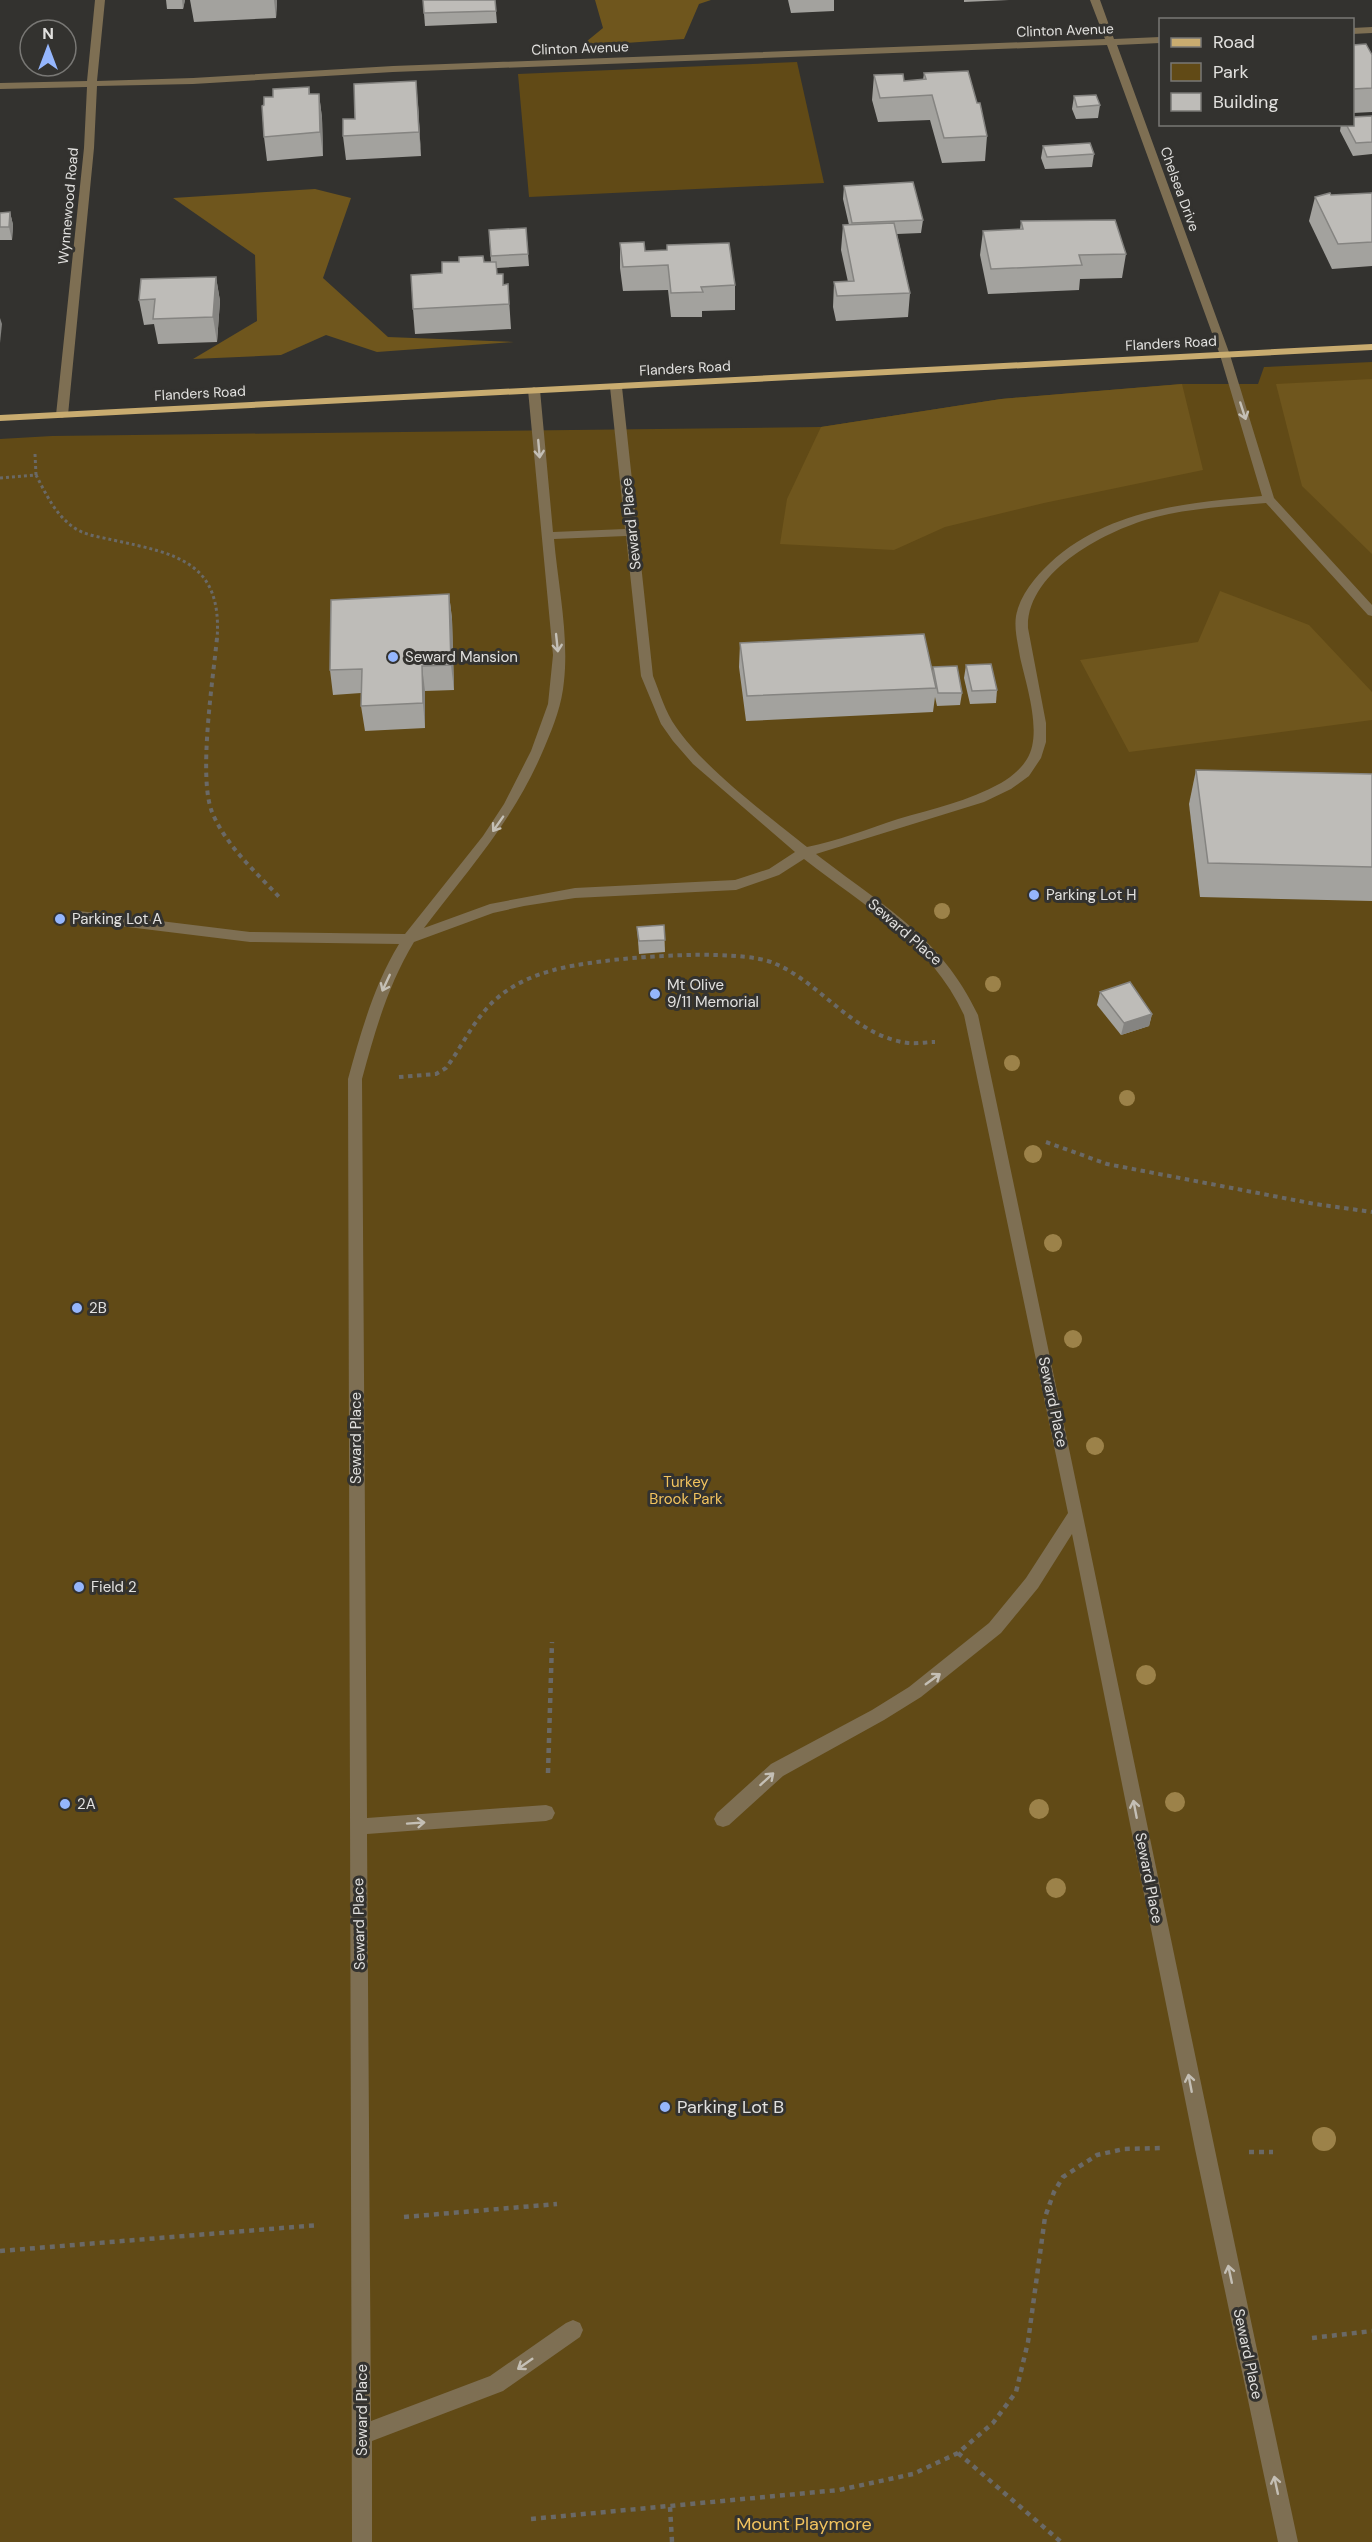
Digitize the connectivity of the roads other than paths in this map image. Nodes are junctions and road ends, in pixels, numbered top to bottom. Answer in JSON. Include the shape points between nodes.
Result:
{"nodes":[{"id":1,"x":100,"y":0,"type":"edge"},
{"id":2,"x":1095,"y":0,"type":"edge"},
{"id":3,"x":1372,"y":30,"type":"edge"},
{"id":4,"x":1354,"y":31,"type":"edge"},
{"id":5,"x":1159,"y":40,"type":"edge"},
{"id":6,"x":1110,"y":43,"type":"junction"},
{"id":7,"x":93,"y":83,"type":"junction"},
{"id":8,"x":0,"y":86,"type":"edge"},
{"id":9,"x":1372,"y":347,"type":"edge"},
{"id":10,"x":1224,"y":355,"type":"junction"},
{"id":11,"x":616,"y":387,"type":"junction"},
{"id":12,"x":534,"y":390,"type":"junction"},
{"id":13,"x":62,"y":415,"type":"junction"},
{"id":14,"x":0,"y":418,"type":"edge"},
{"id":15,"x":1269,"y":499,"type":"junction"},
{"id":16,"x":632,"y":532,"type":"junction"},
{"id":17,"x":547,"y":536,"type":"junction"},
{"id":18,"x":1372,"y":612,"type":"edge"},
{"id":19,"x":804,"y":853,"type":"junction"},
{"id":20,"x":79,"y":916,"type":"dead end"},
{"id":21,"x":409,"y":939,"type":"junction"},
{"id":22,"x":1076,"y":1514,"type":"junction"},
{"id":23,"x":546,"y":1813,"type":"road end"},
{"id":24,"x":723,"y":1819,"type":"dead end"},
{"id":25,"x":358,"y":1827,"type":"junction"},
{"id":26,"x":573,"y":2330,"type":"dead end"},
{"id":27,"x":362,"y":2435,"type":"junction"},
{"id":28,"x":362,"y":2542,"type":"edge"},
{"id":29,"x":1288,"y":2542,"type":"edge"}],
"edges":[{"from":1,"to":7,"type":"street","name":"Wynnewood Road"},
{"from":2,"to":6,"type":"street","name":"Chelsea Drive"},
{"from":3,"to":4,"type":"street"},
{"from":5,"to":6,"type":"street","name":"Clinton Avenue"},
{"from":6,"to":7,"type":"street","name":"Clinton Avenue","via":[[845,50]]},
{"from":6,"to":10,"type":"street","name":"Chelsea Drive"},
{"from":7,"to":8,"type":"street","name":"Clinton Avenue"},
{"from":7,"to":13,"type":"street","name":"Wynnewood Road"},
{"from":9,"to":10,"type":"main road","name":"Flanders Road"},
{"from":10,"to":11,"type":"main road","name":"Flanders Road"},
{"from":10,"to":15,"type":"street","name":"Chelsea Drive","one_way":true},
{"from":11,"to":12,"type":"main road","name":"Flanders Road"},
{"from":11,"to":16,"type":"street","name":"Seward Place"},
{"from":12,"to":13,"type":"main road","name":"Flanders Road"},
{"from":12,"to":17,"type":"street","name":"Seward Place","one_way":true},
{"from":13,"to":14,"type":"main road","name":"Flanders Road"},
{"from":15,"to":18,"type":"street"},
{"from":15,"to":19,"type":"street","via":[[1169,510],[1124,524],[1075,549],[1044,575],[1023,613],[1041,739],[1036,758],[1025,774],[1005,789],[979,799]]},
{"from":16,"to":17,"type":"street"},
{"from":16,"to":19,"type":"street","name":"Seward Place","via":[[648,676],[660,710],[699,763]]},
{"from":17,"to":21,"type":"street","name":"Seward Place","one_way":true,"via":[[559,655],[554,710],[525,778],[499,823]]},
{"from":19,"to":21,"type":"street","via":[[774,872],[736,885],[575,893],[524,901],[490,909]]},
{"from":19,"to":22,"type":"street","name":"Seward Place","via":[[908,931],[949,972],[963,996],[978,1040]]},
{"from":20,"to":21,"type":"street","via":[[218,934]]},
{"from":21,"to":25,"type":"street","name":"Seward Place","one_way":true,"via":[[384,984],[355,1079]]},
{"from":24,"to":22,"type":"street","one_way":true,"via":[[777,1770],[878,1715],[950,1667],[995,1628],[1032,1583]]},
{"from":29,"to":22,"type":"street","name":"Seward Place","one_way":true},
{"from":25,"to":23,"type":"street","one_way":true},
{"from":25,"to":27,"type":"street","name":"Seward Place"},
{"from":26,"to":27,"type":"street","one_way":true,"via":[[496,2384]]},
{"from":27,"to":28,"type":"street","name":"Seward Place"}]}
